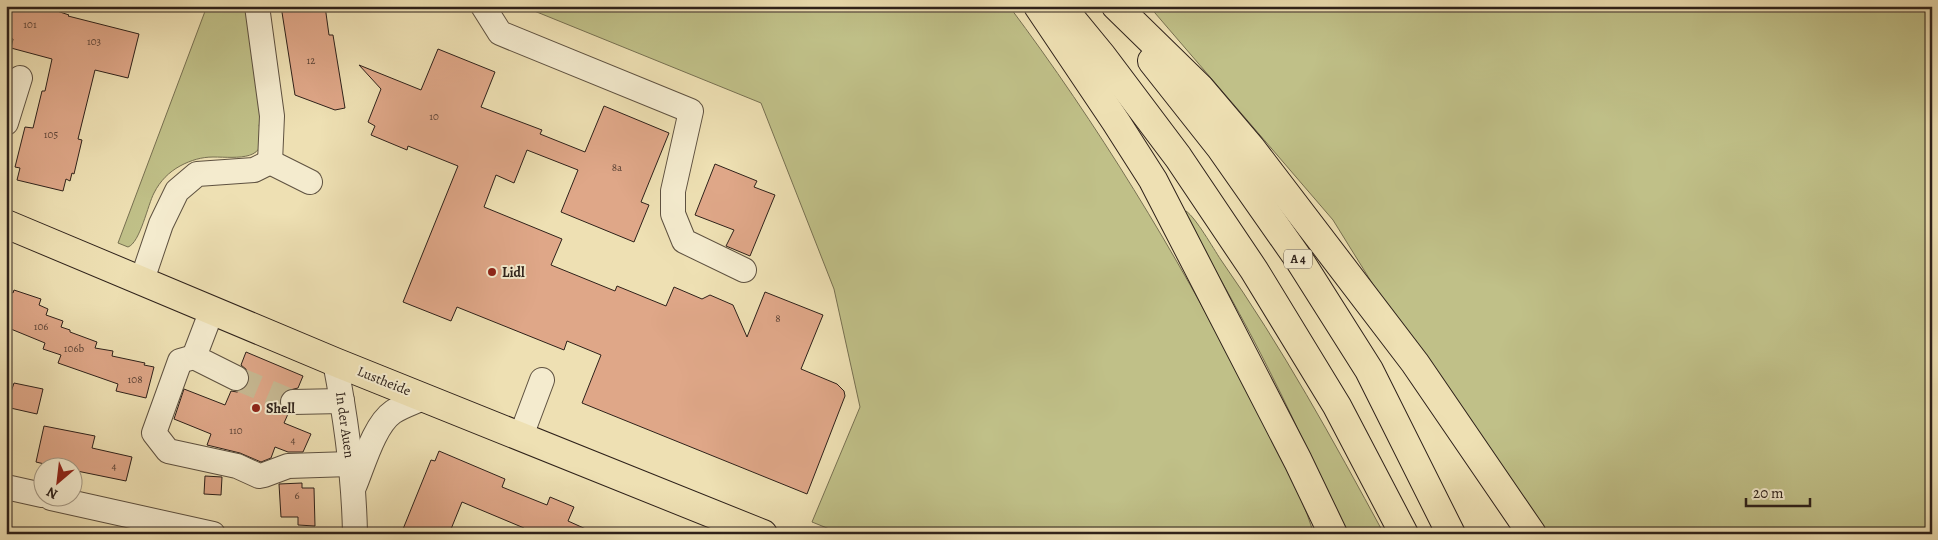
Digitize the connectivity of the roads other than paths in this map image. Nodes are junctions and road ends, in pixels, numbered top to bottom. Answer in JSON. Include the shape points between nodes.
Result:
{"nodes":[{"id":1,"x":257,"y":6,"type":"edge"},
{"id":2,"x":483,"y":6,"type":"edge"},
{"id":3,"x":1038,"y":6,"type":"edge"},
{"id":4,"x":1061,"y":6,"type":"edge"},
{"id":5,"x":1110,"y":6,"type":"edge"},
{"id":6,"x":1116,"y":6,"type":"edge"},
{"id":7,"x":20,"y":78,"type":"dead end"},
{"id":8,"x":6,"y":124,"type":"edge"},
{"id":9,"x":270,"y":162,"type":"junction"},
{"id":10,"x":310,"y":182,"type":"dead end"},
{"id":11,"x":6,"y":224,"type":"edge"},
{"id":12,"x":744,"y":270,"type":"dead end"},
{"id":13,"x":142,"y":280,"type":"junction"},
{"id":14,"x":212,"y":310,"type":"junction"},
{"id":15,"x":194,"y":357,"type":"junction"},
{"id":16,"x":335,"y":362,"type":"junction"},
{"id":17,"x":236,"y":378,"type":"tunnel mouth"},
{"id":18,"x":542,"y":380,"type":"dead end"},
{"id":19,"x":425,"y":398,"type":"junction"},
{"id":20,"x":293,"y":402,"type":"tunnel mouth"},
{"id":21,"x":342,"y":402,"type":"junction"},
{"id":22,"x":522,"y":436,"type":"junction"},
{"id":23,"x":1298,"y":461,"type":"junction"},
{"id":24,"x":350,"y":464,"type":"junction"},
{"id":25,"x":6,"y":487,"type":"edge"},
{"id":26,"x":354,"y":489,"type":"junction"},
{"id":27,"x":32,"y":493,"type":"edge"},
{"id":28,"x":82,"y":505,"type":"edge"},
{"id":29,"x":213,"y":534,"type":"edge"},
{"id":30,"x":355,"y":534,"type":"edge"},
{"id":31,"x":763,"y":534,"type":"edge"},
{"id":32,"x":1319,"y":534,"type":"edge"},
{"id":33,"x":1333,"y":534,"type":"edge"},
{"id":34,"x":1404,"y":534,"type":"edge"},
{"id":35,"x":1452,"y":534,"type":"edge"},
{"id":36,"x":1532,"y":534,"type":"edge"}],
"edges":[{"from":1,"to":9,"type":"street","via":[[272,116]]},
{"from":2,"to":12,"type":"street","via":[[500,33],[691,111],[673,190],[673,214],[684,241]]},
{"from":3,"to":23,"type":"main road","via":[[1153,180]]},
{"from":4,"to":34,"type":"main road","via":[[1178,157],[1254,270],[1337,406]]},
{"from":5,"to":35,"type":"main road","number":"A 4","via":[[1220,148],[1300,261],[1369,370]]},
{"from":6,"to":36,"type":"main road","via":[[1200,88],[1251,148],[1415,362]]},
{"from":7,"to":8,"type":"street"},
{"from":9,"to":10,"type":"street"},
{"from":9,"to":13,"type":"street","via":[[254,170],[197,174],[177,191],[161,224]]},
{"from":11,"to":13,"type":"main road","name":"Lustheide"},
{"from":13,"to":14,"type":"main road","name":"Lustheide"},
{"from":14,"to":15,"type":"street"},
{"from":14,"to":16,"type":"main road","name":"Lustheide"},
{"from":15,"to":17,"type":"street"},
{"from":15,"to":24,"type":"street","via":[[180,361],[154,433],[168,451],[237,466],[259,476],[288,466]]},
{"from":16,"to":19,"type":"main road","name":"Lustheide"},
{"from":16,"to":21,"type":"street","name":"In der Auen"},
{"from":18,"to":22,"type":"street"},
{"from":19,"to":22,"type":"main road","name":"Lustheide"},
{"from":19,"to":26,"type":"street","name":"In der Auen","via":[[387,417],[375,437]]},
{"from":20,"to":21,"type":"street"},
{"from":21,"to":24,"type":"street","name":"In der Auen"},
{"from":22,"to":31,"type":"main road","name":"Lustheide"},
{"from":23,"to":32,"type":"main road"},
{"from":23,"to":33,"type":"main road"},
{"from":24,"to":26,"type":"street","name":"In der Auen"},
{"from":25,"to":27,"type":"street"},
{"from":26,"to":30,"type":"street","name":"In der Auen"},
{"from":28,"to":29,"type":"street"}]}
